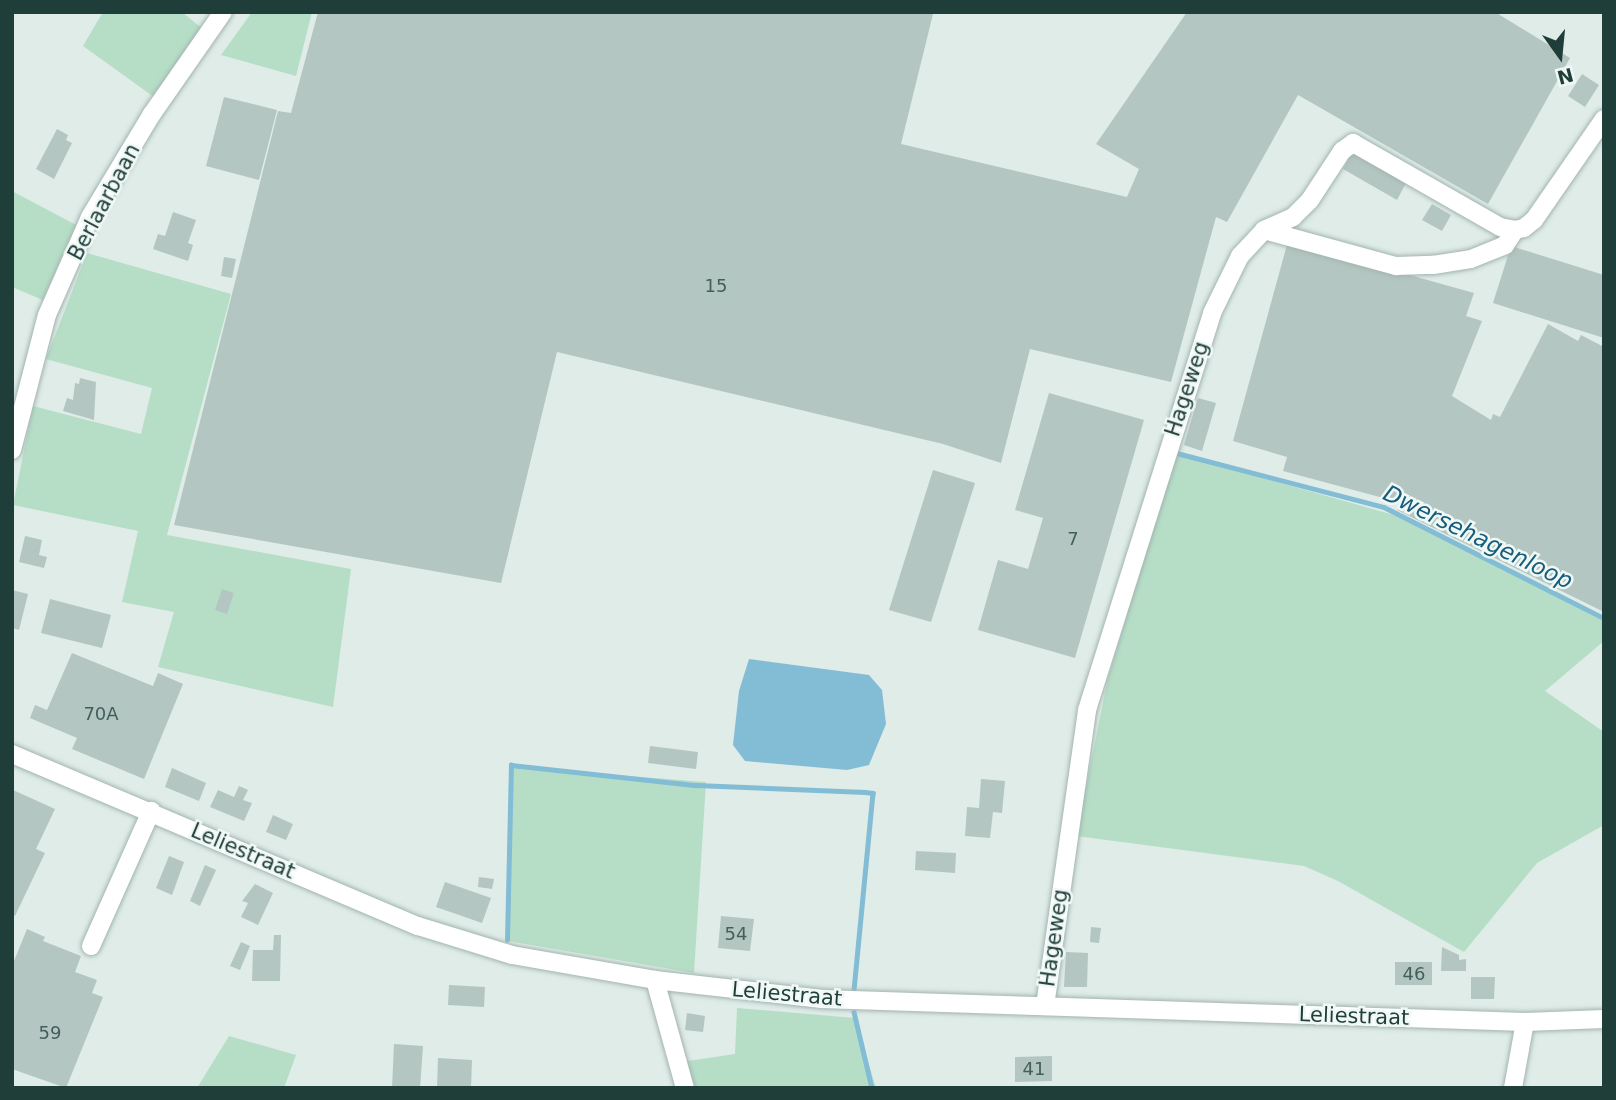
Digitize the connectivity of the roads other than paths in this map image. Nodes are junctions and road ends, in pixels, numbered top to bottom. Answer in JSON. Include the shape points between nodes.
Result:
{"nodes":[{"id":1,"x":223,"y":12,"type":"edge"},
{"id":2,"x":1604,"y":120,"type":"edge"},
{"id":3,"x":1264,"y":230,"type":"junction"},
{"id":4,"x":1515,"y":230,"type":"junction"},
{"id":5,"x":12,"y":450,"type":"edge"},
{"id":6,"x":12,"y":754,"type":"edge"},
{"id":7,"x":151,"y":811,"type":"junction"},
{"id":8,"x":91,"y":946,"type":"dead end"},
{"id":9,"x":655,"y":981,"type":"junction"},
{"id":10,"x":1045,"y":1006,"type":"junction"},
{"id":11,"x":1604,"y":1019,"type":"edge"},
{"id":12,"x":1525,"y":1022,"type":"junction"},
{"id":13,"x":685,"y":1088,"type":"edge"},
{"id":14,"x":1513,"y":1088,"type":"edge"}],
"edges":[{"from":1,"to":5,"type":"street","name":"Berlaarbaan","via":[[152,114],[90,217],[47,315]]},
{"from":2,"to":4,"type":"street","via":[[1534,220]]},
{"from":3,"to":4,"type":"street","via":[[1396,266],[1471,259],[1505,245]]},
{"from":3,"to":4,"type":"street","name":"Hageweg","via":[[1293,217],[1310,200],[1342,151],[1353,143],[1500,227]]},
{"from":3,"to":10,"type":"street","name":"Hageweg","via":[[1240,256],[1212,313],[1087,710]]},
{"from":6,"to":7,"type":"street","name":"Leliestraat"},
{"from":7,"to":8,"type":"street"},
{"from":7,"to":9,"type":"street","name":"Leliestraat","via":[[418,926],[512,955]]},
{"from":9,"to":10,"type":"street","name":"Leliestraat","via":[[822,999]]},
{"from":9,"to":13,"type":"street"},
{"from":10,"to":12,"type":"street","name":"Leliestraat"},
{"from":11,"to":12,"type":"street","name":"Leliestraat"},
{"from":12,"to":14,"type":"street"}]}
